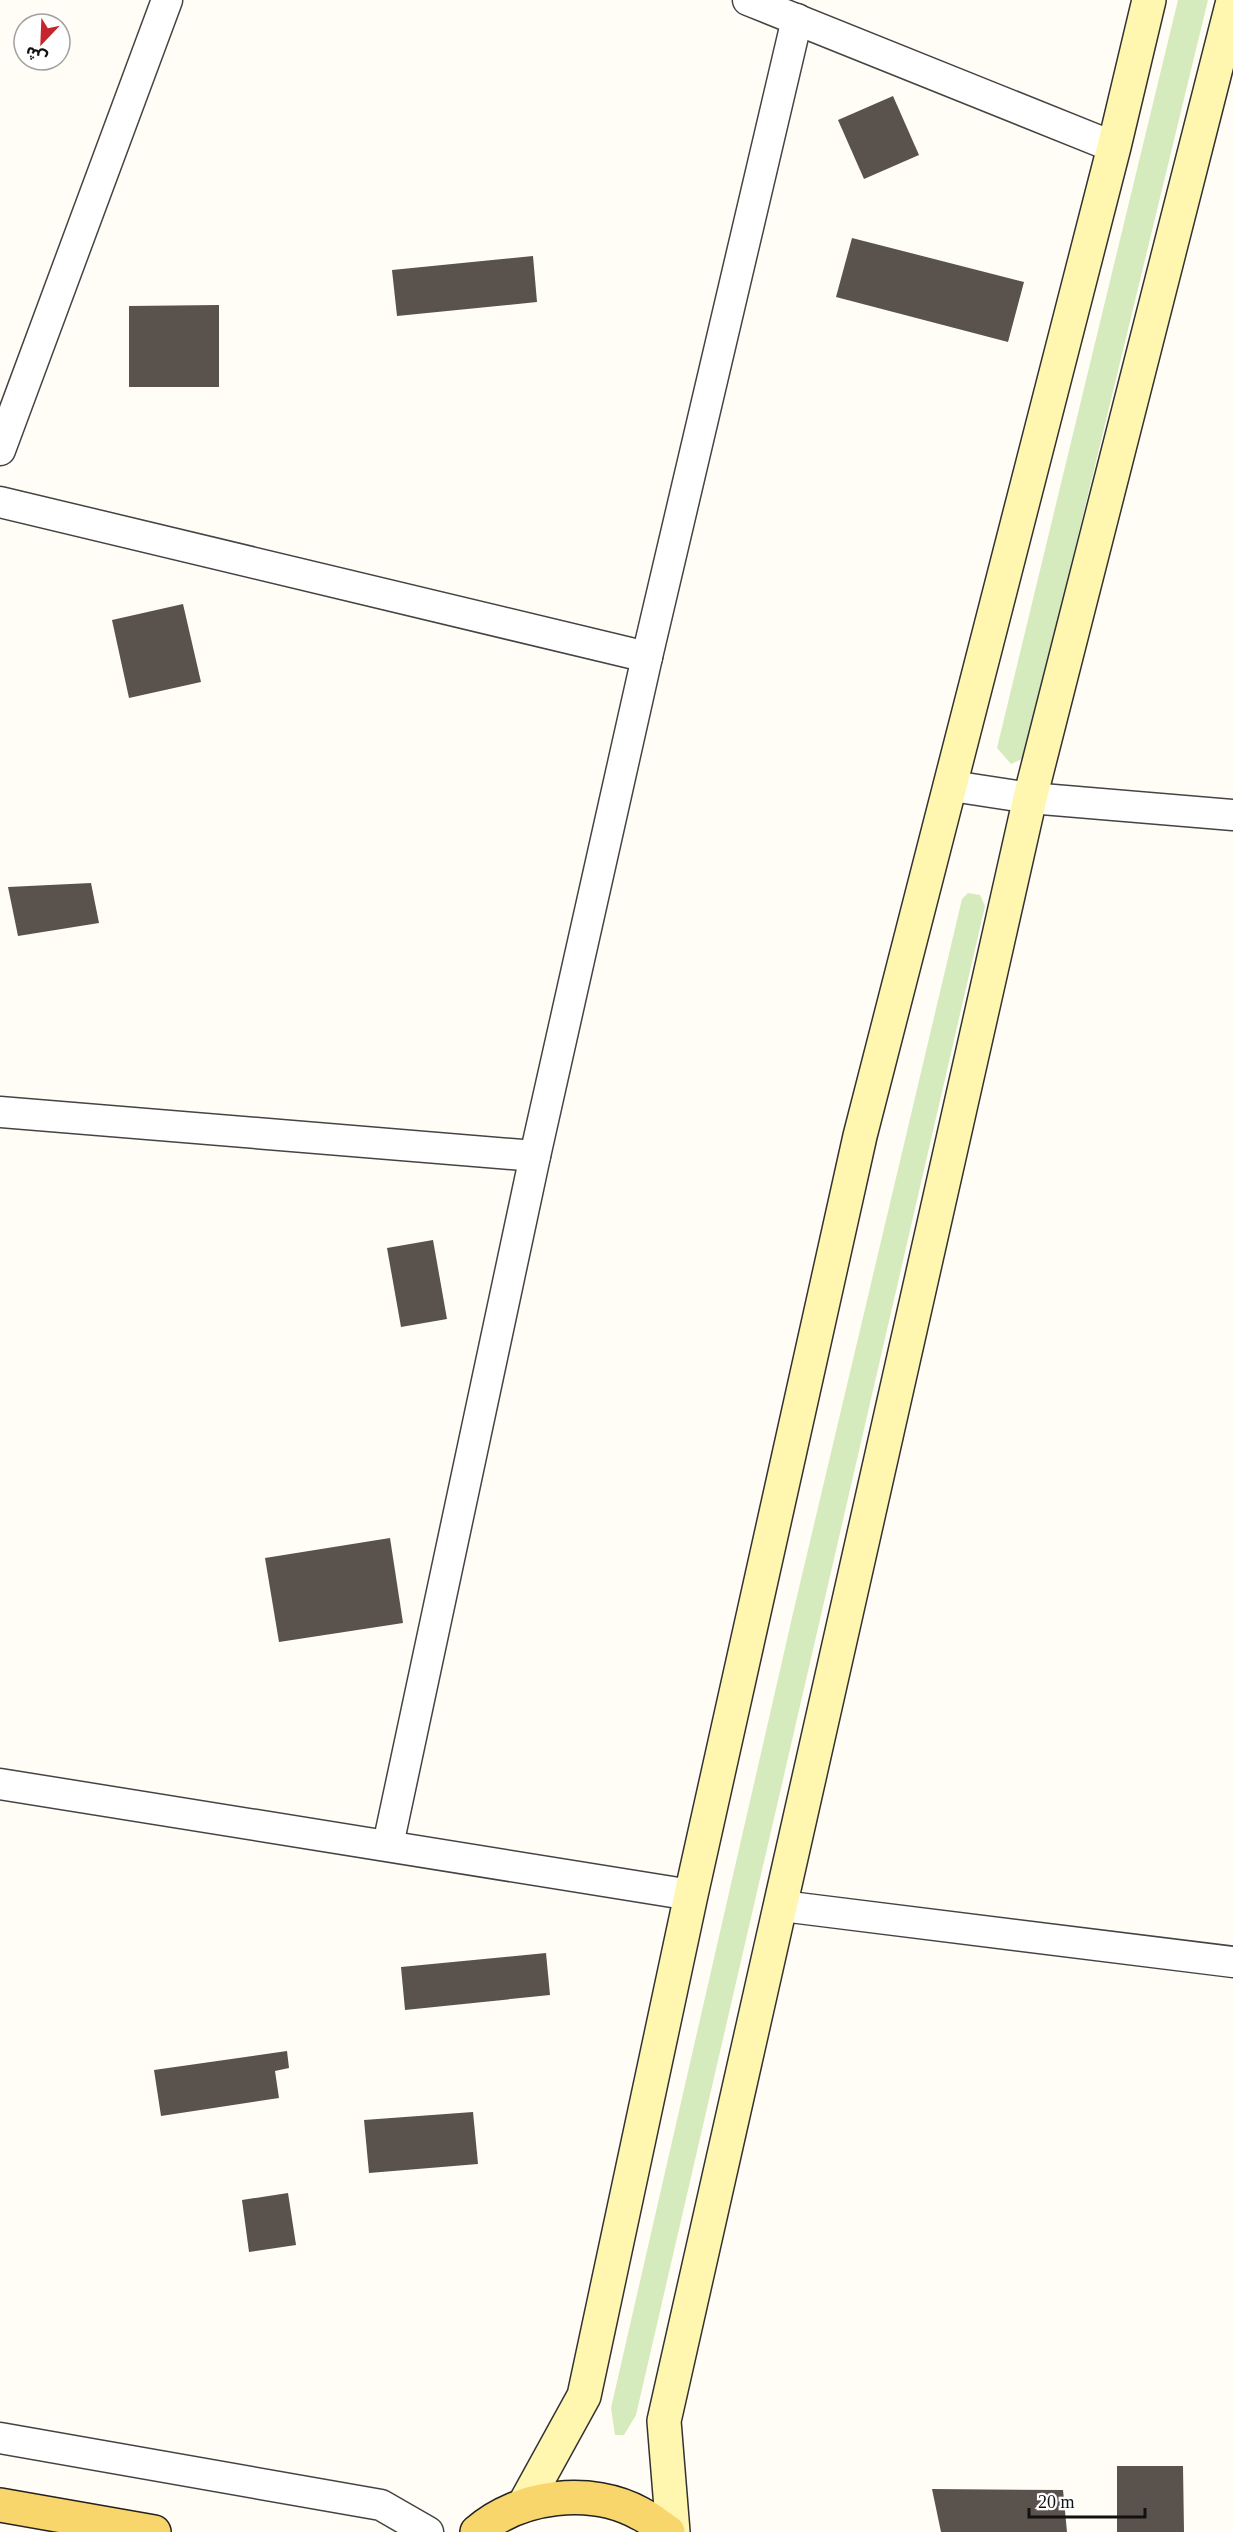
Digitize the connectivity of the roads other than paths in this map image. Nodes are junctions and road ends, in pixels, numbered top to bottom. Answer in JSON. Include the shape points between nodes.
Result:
{"nodes":[{"id":1,"x":167,"y":0,"type":"edge"},
{"id":2,"x":748,"y":0,"type":"edge"},
{"id":3,"x":1149,"y":0,"type":"edge"},
{"id":4,"x":1233,"y":1,"type":"edge"},
{"id":5,"x":796,"y":19,"type":"junction"},
{"id":6,"x":1114,"y":147,"type":"junction"},
{"id":7,"x":0,"y":450,"type":"edge"},
{"id":8,"x":0,"y":502,"type":"edge"},
{"id":9,"x":647,"y":657,"type":"junction"},
{"id":10,"x":952,"y":786,"type":"junction"},
{"id":11,"x":1030,"y":798,"type":"junction"},
{"id":12,"x":1233,"y":815,"type":"edge"},
{"id":13,"x":0,"y":1112,"type":"edge"},
{"id":14,"x":535,"y":1156,"type":"junction"},
{"id":15,"x":0,"y":1784,"type":"edge"},
{"id":16,"x":388,"y":1845,"type":"junction"},
{"id":17,"x":691,"y":1895,"type":"junction"},
{"id":18,"x":782,"y":1906,"type":"junction"},
{"id":19,"x":1233,"y":1962,"type":"edge"},
{"id":20,"x":0,"y":2438,"type":"edge"},
{"id":21,"x":0,"y":2505,"type":"edge"},
{"id":22,"x":524,"y":2505,"type":"junction"},
{"id":23,"x":154,"y":2532,"type":"edge"},
{"id":24,"x":428,"y":2532,"type":"edge"},
{"id":25,"x":477,"y":2532,"type":"edge"},
{"id":26,"x":668,"y":2532,"type":"edge"},
{"id":27,"x":673,"y":2532,"type":"edge"}],
"edges":[{"from":1,"to":7,"type":"street"},
{"from":2,"to":5,"type":"street"},
{"from":3,"to":6,"type":"main road"},
{"from":4,"to":11,"type":"main road"},
{"from":5,"to":6,"type":"street"},
{"from":5,"to":9,"type":"street"},
{"from":6,"to":10,"type":"main road"},
{"from":8,"to":9,"type":"street"},
{"from":9,"to":14,"type":"street"},
{"from":10,"to":11,"type":"street"},
{"from":10,"to":17,"type":"main road","via":[[860,1136]]},
{"from":11,"to":12,"type":"street"},
{"from":11,"to":18,"type":"main road"},
{"from":13,"to":14,"type":"street"},
{"from":14,"to":16,"type":"street"},
{"from":15,"to":16,"type":"street"},
{"from":16,"to":17,"type":"street"},
{"from":17,"to":22,"type":"main road","via":[[584,2396]]},
{"from":18,"to":19,"type":"street"},
{"from":18,"to":27,"type":"main road","via":[[664,2421]]},
{"from":20,"to":24,"type":"street","via":[[381,2505]]},
{"from":21,"to":23,"type":"main road"},
{"from":22,"to":25,"type":"main road","via":[[487,2522]]},
{"from":22,"to":26,"type":"main road","via":[[563,2498],[603,2500],[640,2513]]}]}
